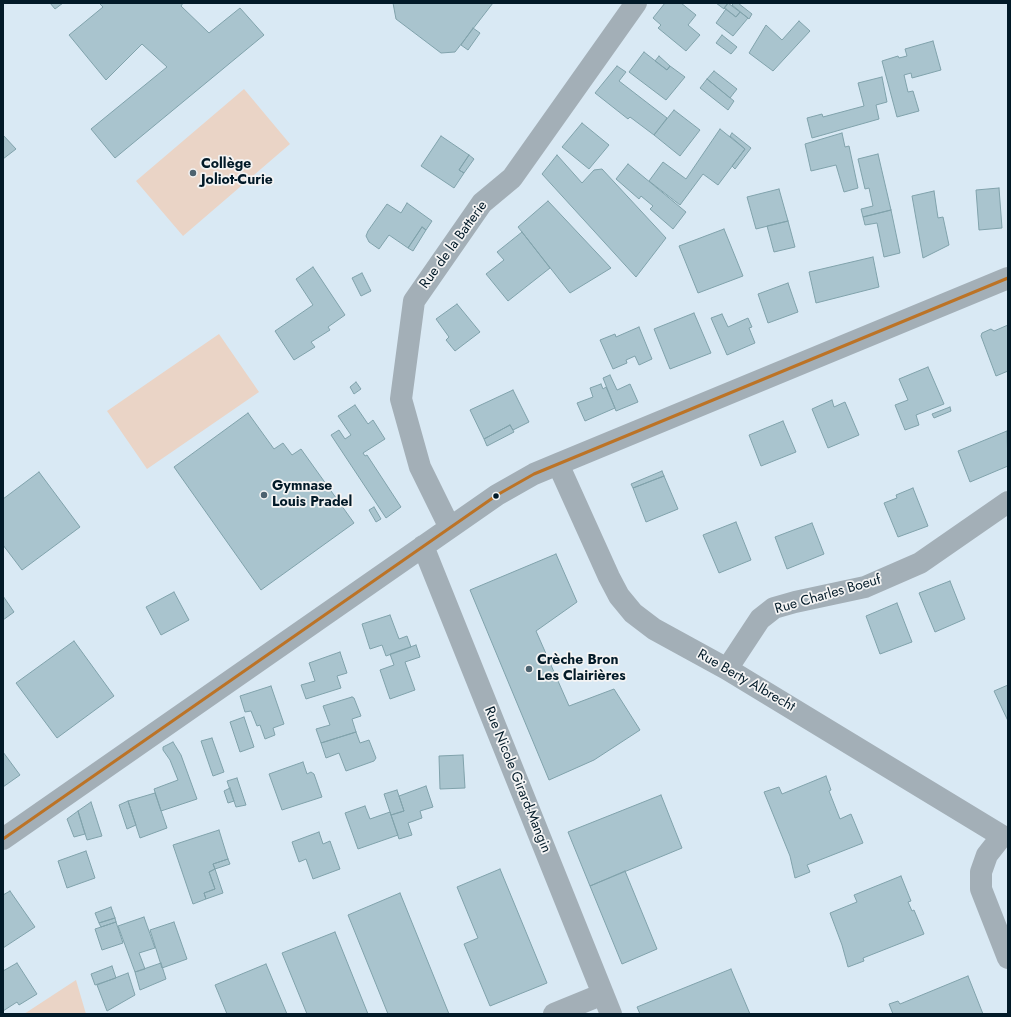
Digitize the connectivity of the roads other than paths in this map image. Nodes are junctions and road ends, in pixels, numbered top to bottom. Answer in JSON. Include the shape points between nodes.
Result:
{"nodes":[{"id":1,"x":636,"y":3,"type":"edge"},
{"id":2,"x":1008,"y":278,"type":"edge"},
{"id":3,"x":558,"y":464,"type":"junction"},
{"id":4,"x":1008,"y":502,"type":"edge"},
{"id":5,"x":449,"y":526,"type":"junction"},
{"id":6,"x":423,"y":546,"type":"junction"},
{"id":7,"x":727,"y":669,"type":"junction"},
{"id":8,"x":3,"y":839,"type":"edge"},
{"id":9,"x":1008,"y":958,"type":"edge"},
{"id":10,"x":603,"y":994,"type":"junction"},
{"id":11,"x":554,"y":1014,"type":"edge"},
{"id":12,"x":611,"y":1014,"type":"edge"}],
"edges":[{"from":1,"to":5,"type":"street","name":"Rue de la Batterie","via":[[512,178],[482,203],[414,301],[401,399],[420,467]]},
{"from":2,"to":3,"type":"street"},
{"from":3,"to":5,"type":"street","via":[[497,494]]},
{"from":3,"to":7,"type":"street","name":"Rue Berty Albrecht","via":[[609,577],[628,607],[654,629]]},
{"from":4,"to":7,"type":"street","name":"Rue Charles Boeuf","via":[[920,563],[865,587],[774,608],[760,619]]},
{"from":5,"to":6,"type":"street"},
{"from":6,"to":8,"type":"street"},
{"from":6,"to":10,"type":"street","name":"Rue Nicole Girard-Mangin"},
{"from":7,"to":9,"type":"street","name":"Rue Berty Albrecht","via":[[1002,836],[987,855],[981,872],[981,889]]},
{"from":10,"to":11,"type":"street"},
{"from":10,"to":12,"type":"street","name":"Rue Nicole Girard-Mangin"}]}
